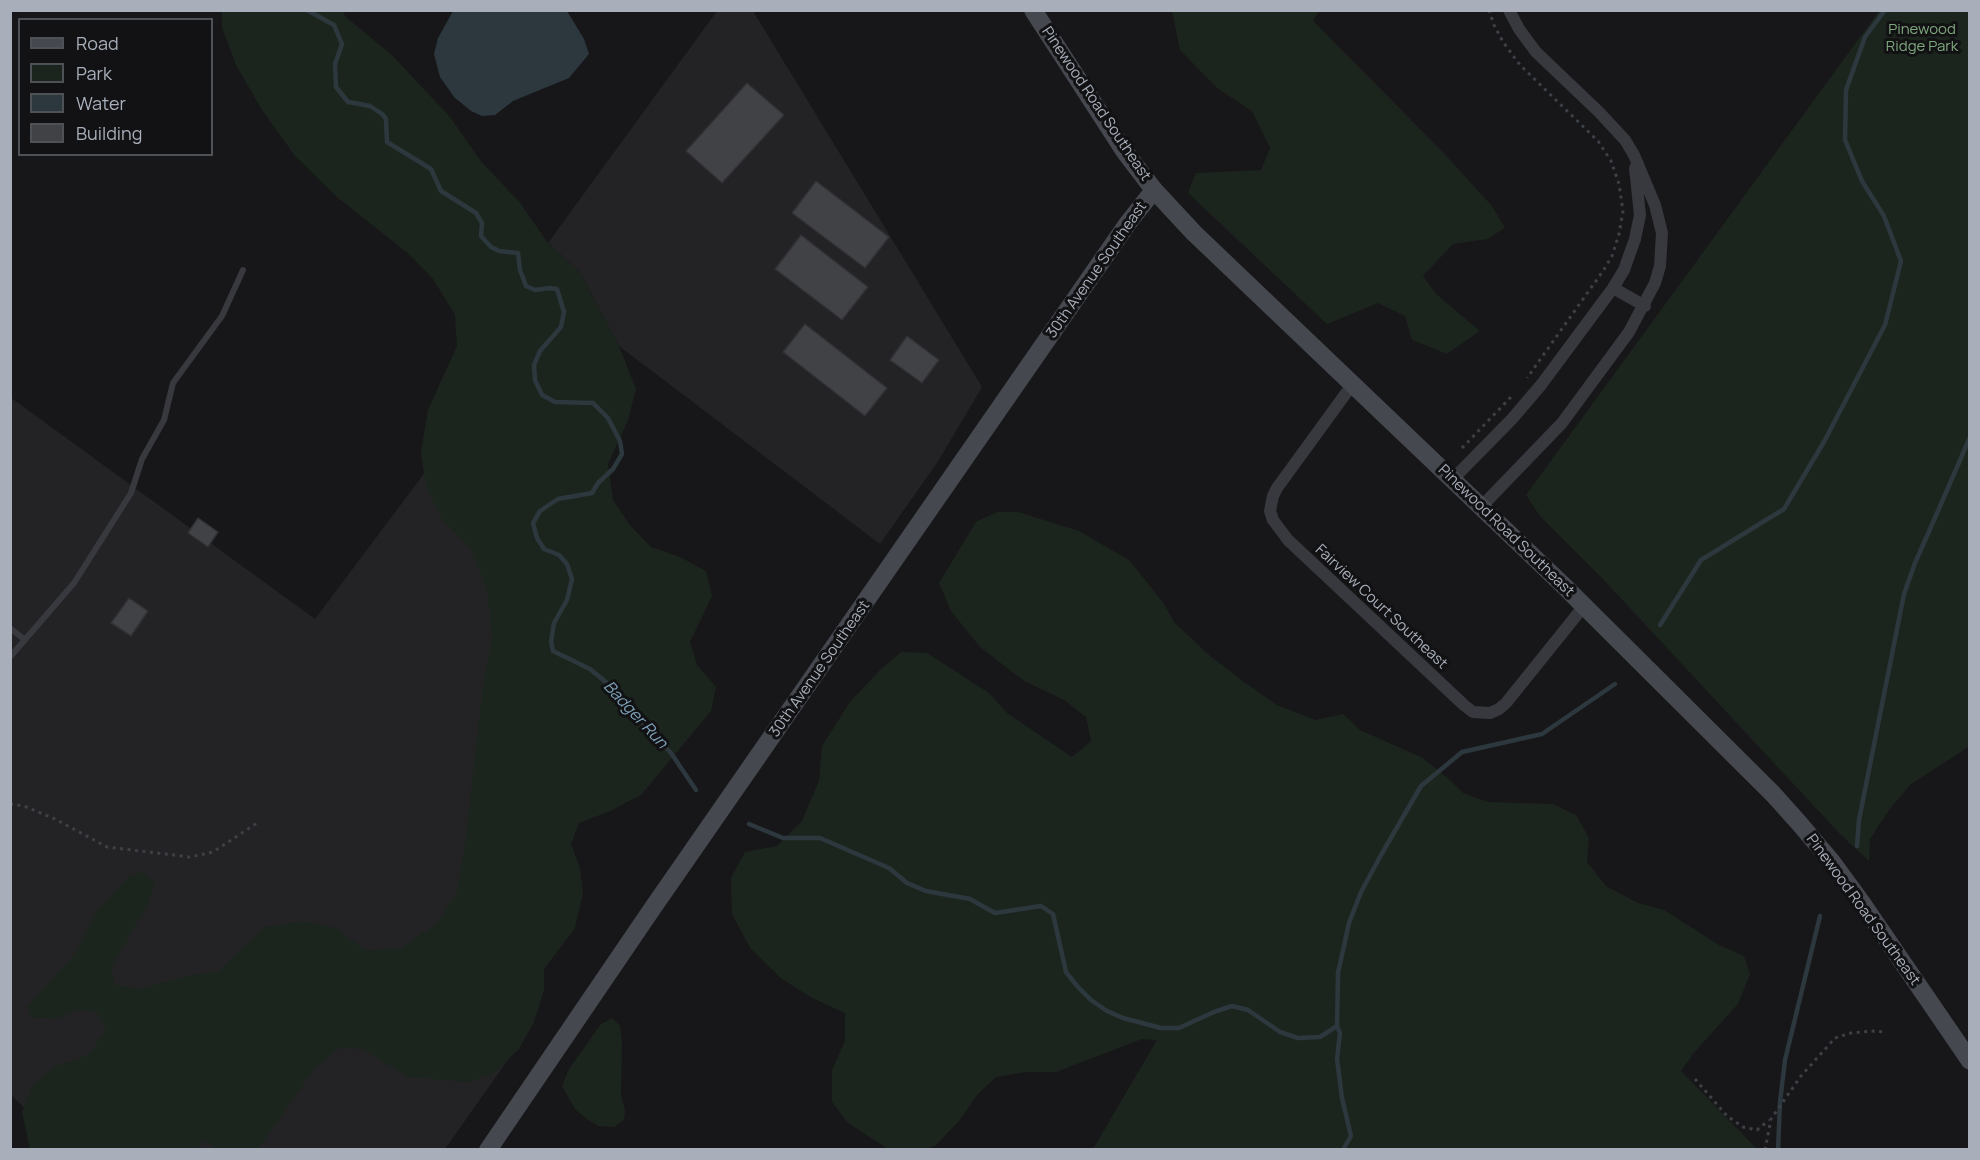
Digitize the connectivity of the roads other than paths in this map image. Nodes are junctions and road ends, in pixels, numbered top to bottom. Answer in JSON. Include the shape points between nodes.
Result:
{"nodes":[{"id":1,"x":1033,"y":10,"type":"edge"},
{"id":2,"x":1509,"y":10,"type":"edge"},
{"id":3,"x":1634,"y":155,"type":"junction"},
{"id":4,"x":1154,"y":190,"type":"junction"},
{"id":5,"x":243,"y":270,"type":"dead end"},
{"id":6,"x":1613,"y":288,"type":"junction"},
{"id":7,"x":1645,"y":306,"type":"junction"},
{"id":8,"x":1352,"y":385,"type":"junction"},
{"id":9,"x":1452,"y":480,"type":"junction"},
{"id":10,"x":1481,"y":507,"type":"junction"},
{"id":11,"x":1584,"y":606,"type":"junction"},
{"id":12,"x":10,"y":628,"type":"edge"},
{"id":13,"x":25,"y":640,"type":"junction"},
{"id":14,"x":10,"y":657,"type":"edge"},
{"id":15,"x":1970,"y":1061,"type":"edge"},
{"id":16,"x":488,"y":1149,"type":"edge"}],
"edges":[{"from":1,"to":4,"type":"street","name":"Pinewood Road Southeast","via":[[1100,116]]},
{"from":2,"to":3,"type":"street","via":[[1536,52],[1599,112]]},
{"from":3,"to":6,"type":"street","via":[[1640,215],[1633,246]]},
{"from":3,"to":7,"type":"street","via":[[1662,233],[1660,266]]},
{"from":4,"to":8,"type":"street","name":"Pinewood Road Southeast"},
{"from":4,"to":16,"type":"street","name":"30th Avenue Southeast"},
{"from":5,"to":13,"type":"lane","via":[[222,316],[173,383],[164,420],[142,459],[131,493],[74,583]]},
{"from":6,"to":7,"type":"street"},
{"from":6,"to":9,"type":"street","via":[[1531,398]]},
{"from":7,"to":10,"type":"street","via":[[1562,423]]},
{"from":8,"to":9,"type":"street","name":"Pinewood Road Southeast"},
{"from":8,"to":11,"type":"street","name":"Fairview Court Southeast","via":[[1273,496],[1273,520],[1288,540],[1473,712],[1490,713],[1506,703]]},
{"from":9,"to":10,"type":"street","name":"Pinewood Road Southeast"},
{"from":10,"to":11,"type":"street","name":"Pinewood Road Southeast"},
{"from":11,"to":15,"type":"street","name":"Pinewood Road Southeast","via":[[1799,823],[1862,903]]},
{"from":12,"to":13,"type":"lane"},
{"from":13,"to":14,"type":"lane"}]}
